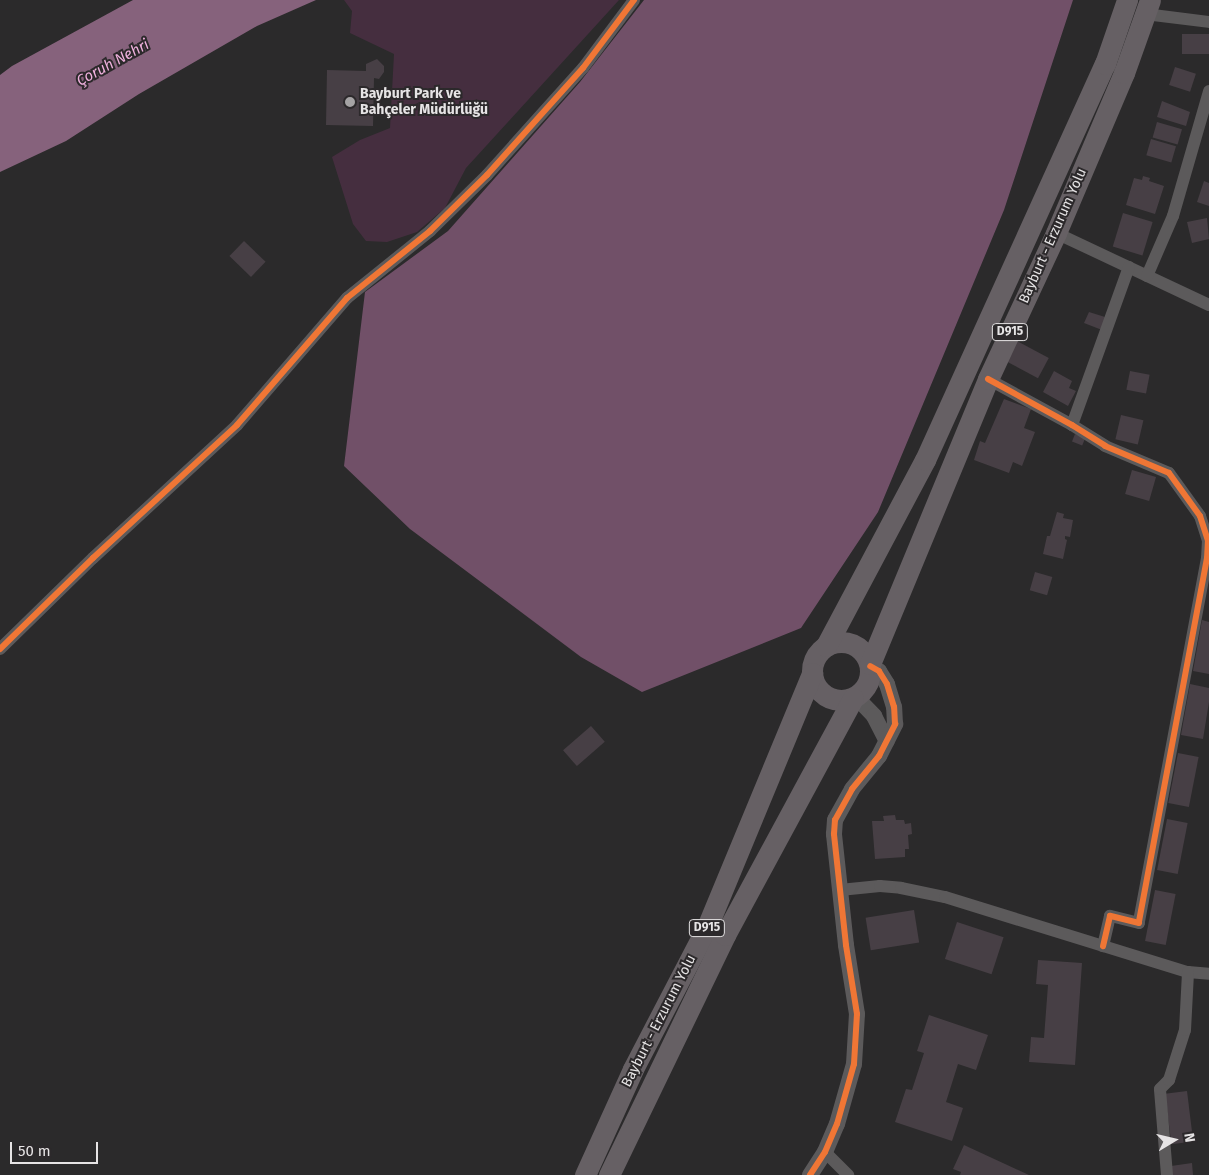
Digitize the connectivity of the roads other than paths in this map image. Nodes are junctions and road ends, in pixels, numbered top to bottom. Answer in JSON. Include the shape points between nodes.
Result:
{"nodes":[{"id":1,"x":634,"y":0,"type":"edge"},
{"id":2,"x":1127,"y":0,"type":"edge"},
{"id":3,"x":1148,"y":7,"type":"edge"},
{"id":4,"x":1209,"y":22,"type":"edge"},
{"id":5,"x":1209,"y":91,"type":"edge"},
{"id":6,"x":1056,"y":232,"type":"junction"},
{"id":7,"x":1129,"y":267,"type":"junction"},
{"id":8,"x":1147,"y":276,"type":"junction"},
{"id":9,"x":1209,"y":305,"type":"edge"},
{"id":10,"x":988,"y":379,"type":"junction"},
{"id":11,"x":1072,"y":424,"type":"junction"},
{"id":12,"x":826,"y":646,"type":"junction"},
{"id":13,"x":0,"y":649,"type":"edge"},
{"id":14,"x":870,"y":665,"type":"junction"},
{"id":15,"x":812,"y":673,"type":"junction"},
{"id":16,"x":854,"y":697,"type":"junction"},
{"id":17,"x":887,"y":741,"type":"junction"},
{"id":18,"x":840,"y":890,"type":"junction"},
{"id":19,"x":1103,"y":946,"type":"junction"},
{"id":20,"x":1188,"y":972,"type":"junction"},
{"id":21,"x":1209,"y":974,"type":"edge"},
{"id":22,"x":825,"y":1152,"type":"junction"},
{"id":23,"x":585,"y":1175,"type":"edge"},
{"id":24,"x":609,"y":1175,"type":"edge"},
{"id":25,"x":810,"y":1175,"type":"edge"},
{"id":26,"x":848,"y":1175,"type":"edge"},
{"id":27,"x":1167,"y":1175,"type":"edge"}],
"edges":[{"from":1,"to":13,"type":"street","via":[[583,68],[487,174],[430,232],[347,298],[236,425]]},
{"from":2,"to":12,"type":"highway","name":"Bayburt - Erzurum Yolu","number":"D915","via":[[1105,64],[925,460]]},
{"from":3,"to":4,"type":"street"},
{"from":3,"to":6,"type":"highway","name":"Bayburt - Erzurum Yolu","number":"D915","via":[[1124,73]]},
{"from":5,"to":8,"type":"street","via":[[1173,216]]},
{"from":6,"to":7,"type":"street"},
{"from":6,"to":10,"type":"highway","name":"Bayburt - Erzurum Yolu","number":"D915"},
{"from":7,"to":8,"type":"street"},
{"from":7,"to":11,"type":"street"},
{"from":8,"to":9,"type":"street"},
{"from":10,"to":11,"type":"street"},
{"from":10,"to":14,"type":"highway","name":"Bayburt - Erzurum Yolu","number":"D915"},
{"from":11,"to":19,"type":"street","via":[[1105,446],[1169,473],[1200,516],[1208,540],[1139,922],[1110,916]]},
{"from":12,"to":14,"type":"highway","via":[[848,643],[862,650]]},
{"from":12,"to":15,"type":"highway","name":"Bayburt - Erzurum Yolu","via":[[816,658]]},
{"from":14,"to":16,"type":"highway","name":"Bayburt - Erzurum Yolu","via":[[866,687]]},
{"from":14,"to":17,"type":"street","via":[[884,677],[894,707],[895,724]]},
{"from":15,"to":16,"type":"highway","via":[[823,694],[838,700]]},
{"from":15,"to":23,"type":"highway","name":"Bayburt - Erzurum Yolu","number":"D915","via":[[707,927],[633,1069]]},
{"from":16,"to":17,"type":"street","via":[[874,716]]},
{"from":16,"to":24,"type":"highway","name":"Bayburt - Erzurum Yolu","number":"D915","via":[[725,934]]},
{"from":17,"to":18,"type":"street","via":[[852,789],[835,820]]},
{"from":18,"to":19,"type":"street","via":[[880,886],[913,890]]},
{"from":18,"to":22,"type":"street","via":[[857,1014],[854,1064],[837,1124]]},
{"from":19,"to":20,"type":"street"},
{"from":20,"to":21,"type":"street"},
{"from":20,"to":27,"type":"street","via":[[1185,1030],[1169,1080],[1160,1089]]},
{"from":22,"to":25,"type":"street"},
{"from":22,"to":26,"type":"street"}]}
